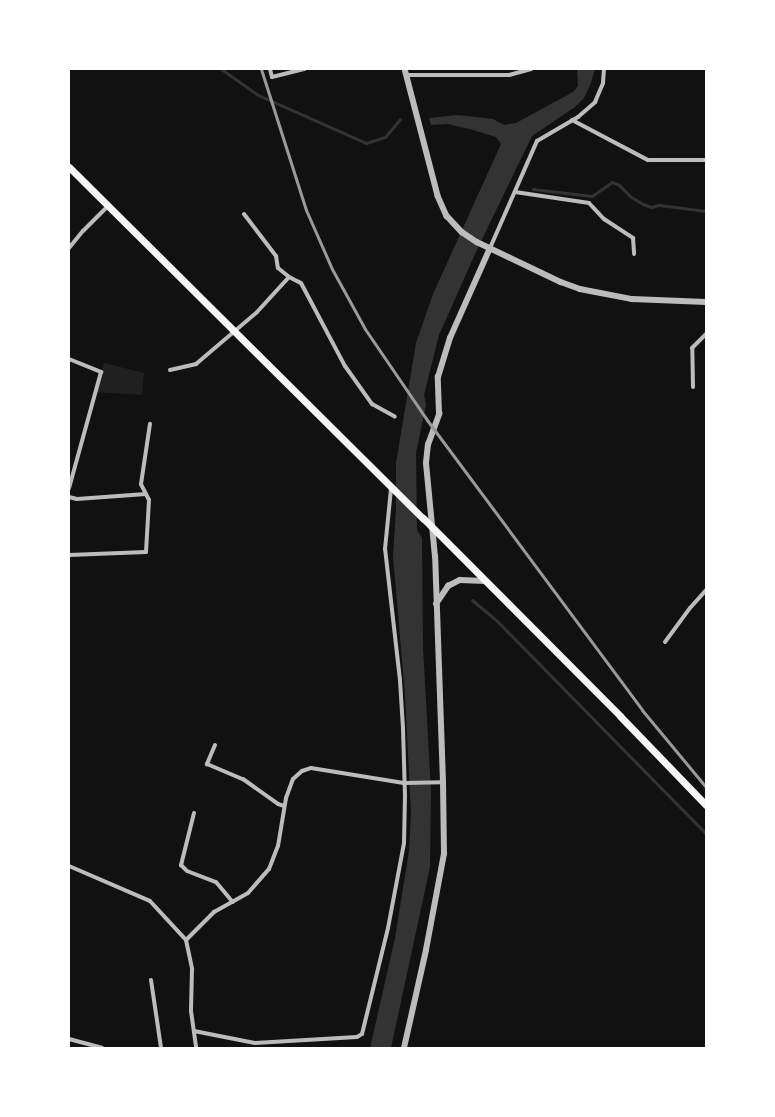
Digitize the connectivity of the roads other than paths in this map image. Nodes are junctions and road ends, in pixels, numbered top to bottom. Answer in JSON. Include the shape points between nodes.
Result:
{"nodes":[{"id":1,"x":270,"y":69,"type":"edge"},
{"id":2,"x":305,"y":69,"type":"edge"},
{"id":3,"x":405,"y":69,"type":"edge"},
{"id":4,"x":531,"y":69,"type":"edge"},
{"id":5,"x":604,"y":69,"type":"edge"},
{"id":6,"x":406,"y":75,"type":"junction"},
{"id":7,"x":572,"y":120,"type":"junction"},
{"id":8,"x":706,"y":160,"type":"edge"},
{"id":9,"x":69,"y":167,"type":"edge"},
{"id":10,"x":515,"y":192,"type":"junction"},
{"id":11,"x":108,"y":206,"type":"junction"},
{"id":12,"x":244,"y":214,"type":"dead end"},
{"id":13,"x":69,"y":248,"type":"edge"},
{"id":14,"x":490,"y":248,"type":"junction"},
{"id":15,"x":634,"y":254,"type":"dead end"},
{"id":16,"x":289,"y":277,"type":"junction"},
{"id":17,"x":706,"y":302,"type":"edge"},
{"id":18,"x":234,"y":332,"type":"junction"},
{"id":19,"x":706,"y":334,"type":"edge"},
{"id":20,"x":69,"y":359,"type":"edge"},
{"id":21,"x":170,"y":370,"type":"dead end"},
{"id":22,"x":692,"y":387,"type":"dead end"},
{"id":23,"x":395,"y":417,"type":"dead end"},
{"id":24,"x":150,"y":424,"type":"dead end"},
{"id":25,"x":69,"y":488,"type":"edge"},
{"id":26,"x":392,"y":489,"type":"junction"},
{"id":27,"x":146,"y":494,"type":"junction"},
{"id":28,"x":69,"y":497,"type":"edge"},
{"id":29,"x":431,"y":527,"type":"junction"},
{"id":30,"x":69,"y":555,"type":"edge"},
{"id":31,"x":485,"y":581,"type":"junction"},
{"id":32,"x":706,"y":590,"type":"edge"},
{"id":33,"x":436,"y":604,"type":"junction"},
{"id":34,"x":666,"y":642,"type":"dead end"},
{"id":35,"x":215,"y":745,"type":"dead end"},
{"id":36,"x":444,"y":782,"type":"junction"},
{"id":37,"x":406,"y":783,"type":"junction"},
{"id":38,"x":706,"y":805,"type":"edge"},
{"id":39,"x":284,"y":806,"type":"junction"},
{"id":40,"x":194,"y":813,"type":"dead end"},
{"id":41,"x":69,"y":866,"type":"edge"},
{"id":42,"x":233,"y":902,"type":"junction"},
{"id":43,"x":186,"y":940,"type":"junction"},
{"id":44,"x":151,"y":980,"type":"dead end"},
{"id":45,"x":194,"y":1031,"type":"junction"},
{"id":46,"x":69,"y":1039,"type":"edge"},
{"id":47,"x":102,"y":1048,"type":"edge"},
{"id":48,"x":161,"y":1048,"type":"edge"},
{"id":49,"x":196,"y":1048,"type":"edge"},
{"id":50,"x":404,"y":1048,"type":"edge"}],
"edges":[{"from":1,"to":2,"type":"street","via":[[272,77]]},
{"from":3,"to":6,"type":"street"},
{"from":4,"to":6,"type":"street","via":[[509,75]]},
{"from":5,"to":7,"type":"street","via":[[603,82],[595,102]]},
{"from":6,"to":14,"type":"street","via":[[438,196],[447,216],[462,232]]},
{"from":7,"to":8,"type":"street","via":[[648,160]]},
{"from":7,"to":10,"type":"street","via":[[537,140]]},
{"from":9,"to":11,"type":"highway"},
{"from":10,"to":14,"type":"street"},
{"from":10,"to":15,"type":"street","via":[[589,203],[604,219],[633,238]]},
{"from":11,"to":13,"type":"street"},
{"from":11,"to":18,"type":"highway"},
{"from":12,"to":16,"type":"street","via":[[276,256],[278,268]]},
{"from":14,"to":17,"type":"street","via":[[580,289],[632,299]]},
{"from":14,"to":29,"type":"street","via":[[450,338],[438,377],[440,414],[428,445],[426,463]]},
{"from":16,"to":18,"type":"street","via":[[257,312]]},
{"from":16,"to":23,"type":"street","via":[[301,283],[345,366],[372,404]]},
{"from":18,"to":21,"type":"street","via":[[196,364]]},
{"from":18,"to":26,"type":"highway"},
{"from":19,"to":22,"type":"street","via":[[692,348]]},
{"from":20,"to":25,"type":"street","via":[[101,372]]},
{"from":24,"to":27,"type":"street","via":[[141,484]]},
{"from":26,"to":29,"type":"highway"},
{"from":26,"to":37,"type":"street","via":[[385,549],[400,680]]},
{"from":27,"to":28,"type":"street","via":[[77,499]]},
{"from":27,"to":30,"type":"street","via":[[149,500],[146,552]]},
{"from":29,"to":31,"type":"highway"},
{"from":29,"to":33,"type":"street","via":[[435,557]]},
{"from":31,"to":33,"type":"street","via":[[460,580],[448,586]]},
{"from":31,"to":38,"type":"highway"},
{"from":32,"to":34,"type":"street"},
{"from":33,"to":36,"type":"street"},
{"from":35,"to":39,"type":"street","via":[[207,764],[243,779]]},
{"from":36,"to":37,"type":"street"},
{"from":36,"to":50,"type":"street","via":[[444,854]]},
{"from":37,"to":39,"type":"street","via":[[307,768],[293,779]]},
{"from":37,"to":45,"type":"street","via":[[404,843],[388,928],[362,1034],[357,1037],[255,1043]]},
{"from":39,"to":42,"type":"street","via":[[278,846],[269,869],[248,893]]},
{"from":40,"to":42,"type":"street","via":[[181,865],[187,871],[216,882]]},
{"from":41,"to":43,"type":"street","via":[[150,902]]},
{"from":42,"to":43,"type":"street","via":[[207,918]]},
{"from":43,"to":45,"type":"street","via":[[192,969],[191,1011]]},
{"from":44,"to":48,"type":"street"},
{"from":45,"to":49,"type":"street"},
{"from":46,"to":47,"type":"street"}]}
